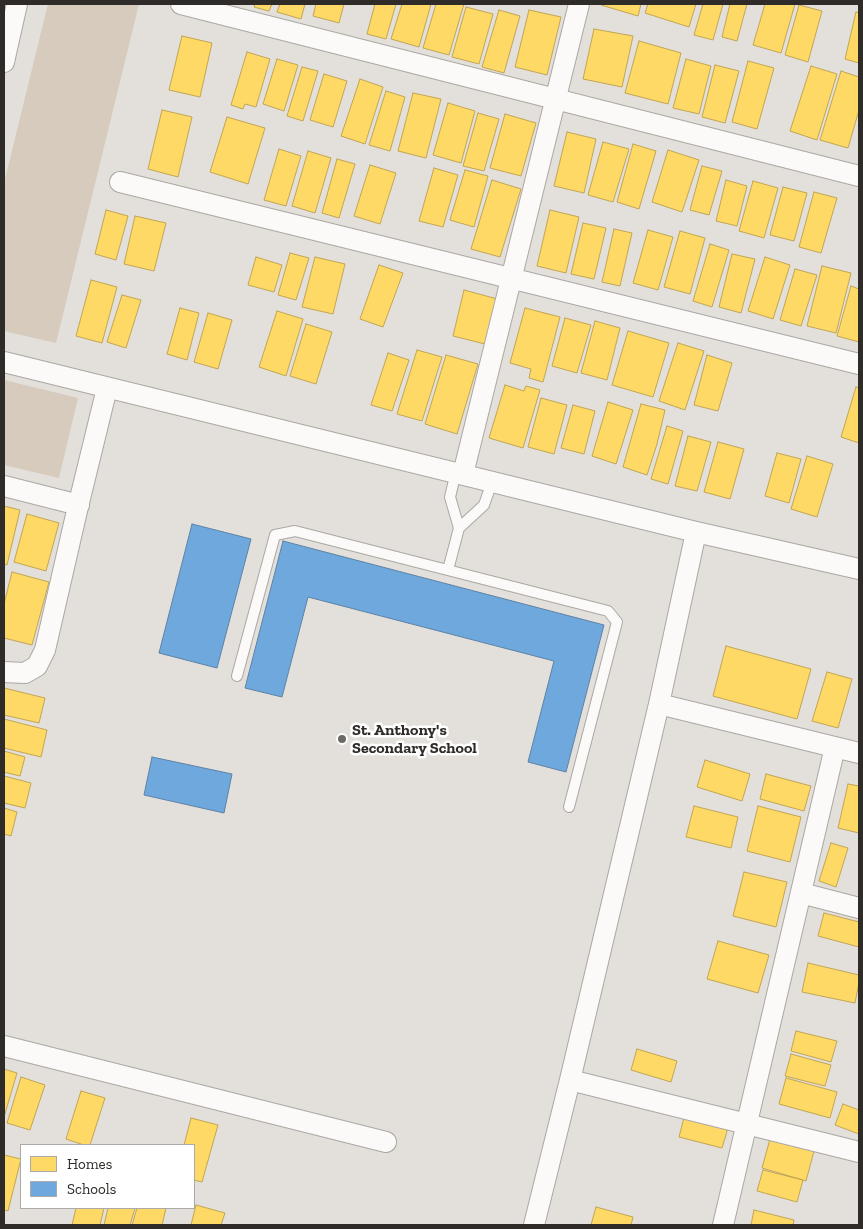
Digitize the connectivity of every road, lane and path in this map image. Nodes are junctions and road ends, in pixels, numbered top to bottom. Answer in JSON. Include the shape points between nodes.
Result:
{"nodes":[{"id":1,"x":17,"y":4,"type":"edge"},
{"id":2,"x":181,"y":4,"type":"edge"},
{"id":3,"x":579,"y":4,"type":"edge"},
{"id":4,"x":4,"y":62,"type":"edge"},
{"id":5,"x":556,"y":99,"type":"junction"},
{"id":6,"x":859,"y":176,"type":"edge"},
{"id":7,"x":120,"y":182,"type":"dead end"},
{"id":8,"x":512,"y":278,"type":"junction"},
{"id":9,"x":4,"y":362,"type":"edge"},
{"id":10,"x":859,"y":364,"type":"edge"},
{"id":11,"x":108,"y":388,"type":"junction"},
{"id":12,"x":459,"y":473,"type":"junction"},
{"id":13,"x":492,"y":482,"type":"junction"},
{"id":14,"x":4,"y":486,"type":"edge"},
{"id":15,"x":79,"y":505,"type":"junction"},
{"id":16,"x":459,"y":528,"type":"junction"},
{"id":17,"x":696,"y":532,"type":"junction"},
{"id":18,"x":859,"y":569,"type":"edge"},
{"id":19,"x":448,"y":570,"type":"junction"},
{"id":20,"x":4,"y":672,"type":"edge"},
{"id":21,"x":237,"y":676,"type":"dead end"},
{"id":22,"x":659,"y":704,"type":"junction"},
{"id":23,"x":835,"y":747,"type":"junction"},
{"id":24,"x":859,"y":753,"type":"edge"},
{"id":25,"x":568,"y":807,"type":"dead end"},
{"id":26,"x":801,"y":893,"type":"junction"},
{"id":27,"x":859,"y":908,"type":"edge"},
{"id":28,"x":4,"y":1046,"type":"edge"},
{"id":29,"x":570,"y":1080,"type":"junction"},
{"id":30,"x":746,"y":1124,"type":"junction"},
{"id":31,"x":386,"y":1142,"type":"dead end"},
{"id":32,"x":859,"y":1152,"type":"edge"},
{"id":33,"x":534,"y":1225,"type":"edge"},
{"id":34,"x":723,"y":1225,"type":"edge"}],
"edges":[{"from":1,"to":4,"type":"street"},
{"from":2,"to":5,"type":"street"},
{"from":3,"to":5,"type":"street"},
{"from":5,"to":6,"type":"street"},
{"from":5,"to":8,"type":"street"},
{"from":7,"to":8,"type":"street"},
{"from":8,"to":10,"type":"street"},
{"from":8,"to":12,"type":"street"},
{"from":9,"to":11,"type":"street"},
{"from":11,"to":12,"type":"street"},
{"from":11,"to":15,"type":"street"},
{"from":12,"to":13,"type":"street"},
{"from":12,"to":16,"type":"lane","via":[[450,497]]},
{"from":13,"to":16,"type":"lane","via":[[484,506]]},
{"from":13,"to":17,"type":"street"},
{"from":14,"to":15,"type":"street"},
{"from":15,"to":20,"type":"street","via":[[45,650],[37,666],[25,674]]},
{"from":16,"to":19,"type":"lane"},
{"from":17,"to":18,"type":"street"},
{"from":17,"to":22,"type":"street"},
{"from":19,"to":21,"type":"lane","via":[[295,531],[276,535]]},
{"from":19,"to":25,"type":"lane","via":[[608,612],[617,622]]},
{"from":22,"to":23,"type":"street"},
{"from":22,"to":29,"type":"street"},
{"from":23,"to":24,"type":"street"},
{"from":23,"to":26,"type":"street"},
{"from":26,"to":27,"type":"street"},
{"from":26,"to":30,"type":"street"},
{"from":28,"to":31,"type":"street"},
{"from":29,"to":30,"type":"street"},
{"from":29,"to":33,"type":"street"},
{"from":30,"to":32,"type":"street"},
{"from":30,"to":34,"type":"street"}]}
